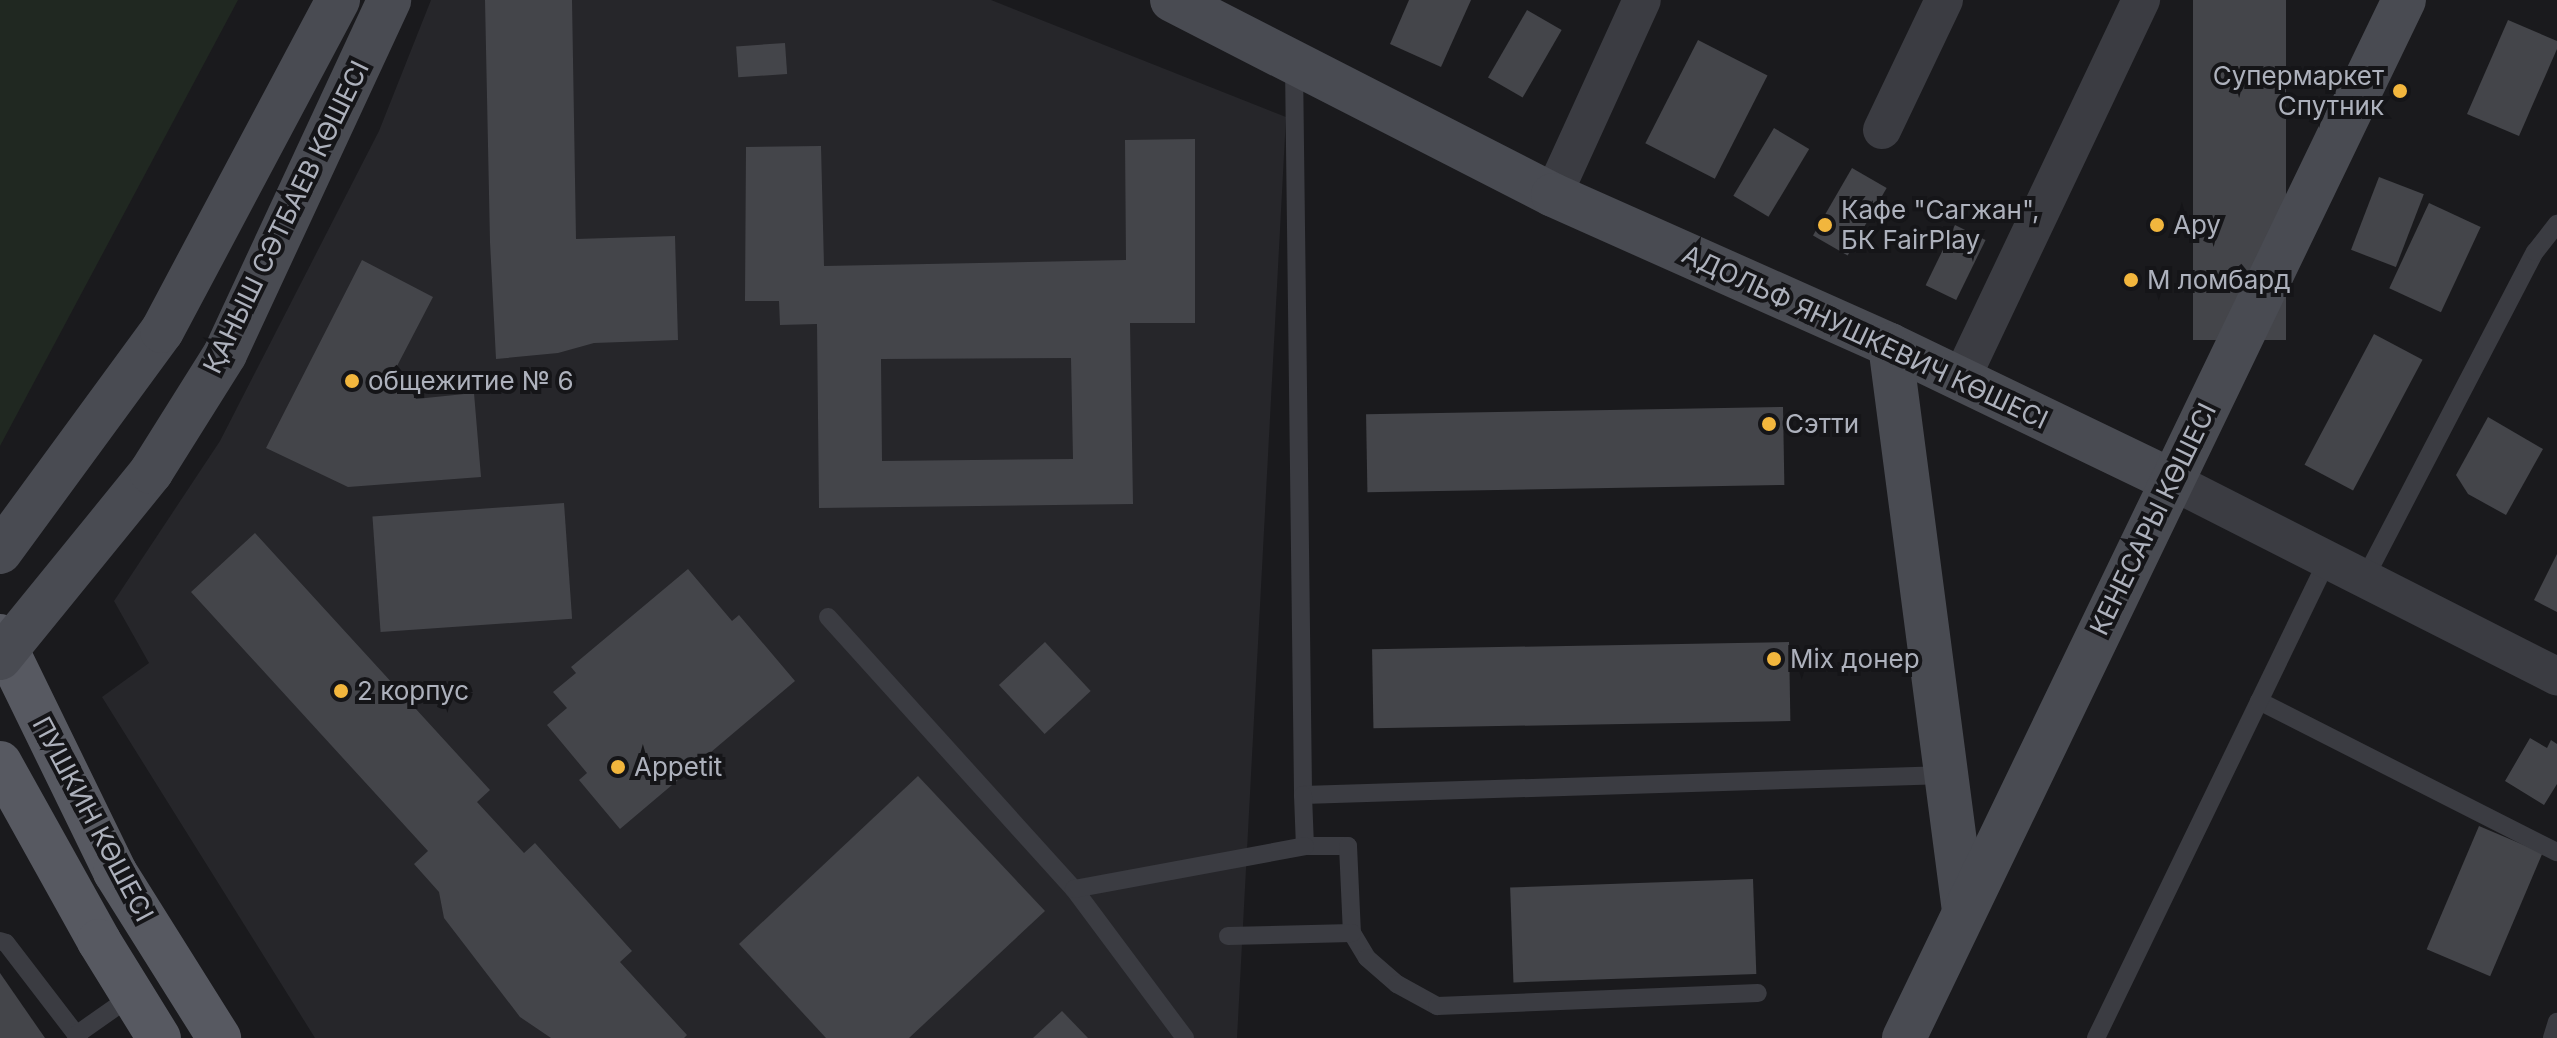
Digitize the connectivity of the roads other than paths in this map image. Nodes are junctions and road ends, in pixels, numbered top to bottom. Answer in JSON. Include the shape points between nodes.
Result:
{"nodes":[{"id":1,"x":338,"y":0,"type":"edge"},
{"id":2,"x":389,"y":0,"type":"edge"},
{"id":3,"x":1172,"y":0,"type":"edge"},
{"id":4,"x":1642,"y":0,"type":"edge"},
{"id":5,"x":1944,"y":0,"type":"edge"},
{"id":6,"x":2141,"y":0,"type":"edge"},
{"id":7,"x":2404,"y":0,"type":"edge"},
{"id":8,"x":1294,"y":63,"type":"junction"},
{"id":9,"x":1882,"y":130,"type":"dead end"},
{"id":10,"x":1553,"y":195,"type":"junction"},
{"id":11,"x":2557,"y":224,"type":"edge"},
{"id":12,"x":1890,"y":345,"type":"junction"},
{"id":13,"x":1961,"y":379,"type":"junction"},
{"id":14,"x":2172,"y":481,"type":"junction"},
{"id":15,"x":0,"y":552,"type":"edge"},
{"id":16,"x":2328,"y":559,"type":"junction"},
{"id":17,"x":2365,"y":578,"type":"junction"},
{"id":18,"x":828,"y":617,"type":"dead end"},
{"id":19,"x":0,"y":636,"type":"edge"},
{"id":20,"x":0,"y":658,"type":"edge"},
{"id":21,"x":2557,"y":676,"type":"edge"},
{"id":22,"x":2259,"y":701,"type":"junction"},
{"id":23,"x":0,"y":763,"type":"edge"},
{"id":24,"x":1947,"y":775,"type":"junction"},
{"id":25,"x":1303,"y":795,"type":"junction"},
{"id":26,"x":1305,"y":846,"type":"junction"},
{"id":27,"x":2557,"y":852,"type":"edge"},
{"id":28,"x":1074,"y":889,"type":"junction"},
{"id":29,"x":1964,"y":911,"type":"junction"},
{"id":30,"x":1352,"y":933,"type":"junction"},
{"id":31,"x":1228,"y":936,"type":"dead end"},
{"id":32,"x":0,"y":941,"type":"edge"},
{"id":33,"x":1758,"y":993,"type":"dead end"},
{"id":34,"x":133,"y":995,"type":"junction"},
{"id":35,"x":2557,"y":1022,"type":"edge"},
{"id":36,"x":77,"y":1036,"type":"edge"},
{"id":37,"x":159,"y":1038,"type":"edge"},
{"id":38,"x":219,"y":1038,"type":"edge"},
{"id":39,"x":1185,"y":1038,"type":"edge"},
{"id":40,"x":1904,"y":1038,"type":"edge"},
{"id":41,"x":2096,"y":1038,"type":"edge"},
{"id":42,"x":2552,"y":1038,"type":"edge"}],
"edges":[{"from":1,"to":15,"type":"main road","name":"ҚАНЫШ СӘТБАЕВ КӨШЕСІ","via":[[162,331]]},
{"from":2,"to":20,"type":"main road","name":"ҚАНЫШ СӘТБАЕВ КӨШЕСІ","bridge":true,"via":[[225,354],[151,472]]},
{"from":3,"to":8,"type":"main road","name":"АДОЛЬФ ЯНУШКЕВИЧ КӨШЕСІ"},
{"from":4,"to":10,"type":"street"},
{"from":5,"to":9,"type":"street"},
{"from":6,"to":13,"type":"street"},
{"from":7,"to":14,"type":"main road","name":"КЕНЕСАРЫ КӨШЕСІ"},
{"from":8,"to":10,"type":"main road","name":"АДОЛЬФ ЯНУШКЕВИЧ КӨШЕСІ"},
{"from":8,"to":25,"type":"lane"},
{"from":10,"to":12,"type":"main road","name":"АДОЛЬФ ЯНУШКЕВИЧ КӨШЕСІ"},
{"from":11,"to":17,"type":"lane","via":[[2535,252]]},
{"from":12,"to":13,"type":"main road","name":"АДОЛЬФ ЯНУШКЕВИЧ КӨШЕСІ"},
{"from":12,"to":24,"type":"main road"},
{"from":13,"to":14,"type":"main road","name":"АДОЛЬФ ЯНУШКЕВИЧ КӨШЕСІ"},
{"from":14,"to":16,"type":"street","name":"АДОЛЬФ ЯНУШКЕВИЧ КӨШЕСІ"},
{"from":14,"to":29,"type":"main road","name":"КЕНЕСАРЫ КӨШЕСІ"},
{"from":16,"to":17,"type":"street","name":"АДОЛЬФ ЯНУШКЕВИЧ КӨШЕСІ"},
{"from":16,"to":22,"type":"lane"},
{"from":17,"to":21,"type":"street","name":"АДОЛЬФ ЯНУШКЕВИЧ КӨШЕСІ"},
{"from":18,"to":28,"type":"lane"},
{"from":19,"to":38,"type":"main road","name":"ПУШКИН КӨШЕСІ","via":[[115,872]]},
{"from":22,"to":27,"type":"lane"},
{"from":22,"to":41,"type":"lane"},
{"from":23,"to":34,"type":"main road","name":"ПУШКИН КӨШЕСІ"},
{"from":24,"to":25,"type":"lane"},
{"from":24,"to":29,"type":"main road"},
{"from":25,"to":26,"type":"lane"},
{"from":26,"to":28,"type":"lane"},
{"from":26,"to":30,"type":"lane","via":[[1348,846]]},
{"from":28,"to":39,"type":"lane"},
{"from":29,"to":40,"type":"main road","name":"КЕНЕСАРЫ КӨШЕСІ"},
{"from":30,"to":31,"type":"lane"},
{"from":30,"to":33,"type":"lane","via":[[1367,958],[1397,984],[1437,1006]]},
{"from":32,"to":36,"type":"lane"},
{"from":34,"to":36,"type":"lane"},
{"from":34,"to":37,"type":"main road","name":"ПУШКИН КӨШЕСІ"},
{"from":35,"to":42,"type":"lane"}]}
